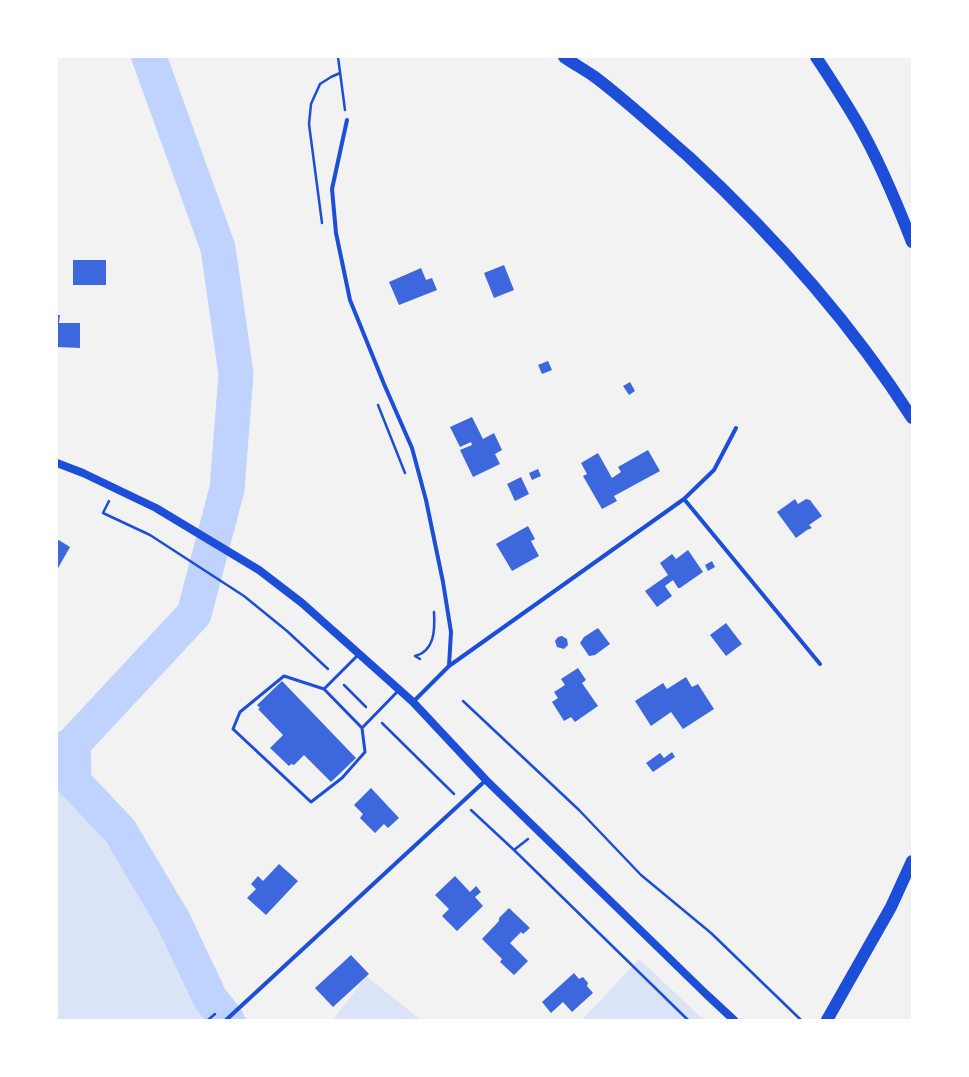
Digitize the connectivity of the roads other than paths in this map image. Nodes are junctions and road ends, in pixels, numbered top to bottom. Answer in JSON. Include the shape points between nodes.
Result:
{"nodes":[{"id":1,"x":564,"y":57,"type":"edge"},
{"id":2,"x":816,"y":57,"type":"edge"},
{"id":3,"x":346,"y":120,"type":"road end"},
{"id":4,"x":912,"y":242,"type":"edge"},
{"id":5,"x":912,"y":418,"type":"edge"},
{"id":6,"x":736,"y":428,"type":"dead end"},
{"id":7,"x":57,"y":462,"type":"edge"},
{"id":8,"x":684,"y":498,"type":"junction"},
{"id":9,"x":359,"y":654,"type":"junction"},
{"id":10,"x":820,"y":664,"type":"dead end"},
{"id":11,"x":449,"y":666,"type":"junction"},
{"id":12,"x":324,"y":689,"type":"junction"},
{"id":13,"x":399,"y":689,"type":"junction"},
{"id":14,"x":413,"y":702,"type":"junction"},
{"id":15,"x":362,"y":728,"type":"junction"},
{"id":16,"x":486,"y":780,"type":"junction"},
{"id":17,"x":912,"y":861,"type":"edge"},
{"id":18,"x":226,"y":1020,"type":"edge"},
{"id":19,"x":734,"y":1020,"type":"edge"},
{"id":20,"x":827,"y":1020,"type":"edge"}],
"edges":[{"from":1,"to":5,"type":"highway","via":[[594,76],[653,125],[720,186],[763,230],[851,331]]},
{"from":2,"to":4,"type":"highway","via":[[857,122],[890,188]]},
{"from":3,"to":11,"type":"street","via":[[332,189],[336,233],[350,300],[412,448],[426,500],[451,632]]},
{"from":6,"to":8,"type":"street","via":[[714,470]]},
{"from":7,"to":9,"type":"main road","via":[[156,508],[259,570],[302,603]]},
{"from":8,"to":10,"type":"street"},
{"from":8,"to":11,"type":"street"},
{"from":9,"to":12,"type":"lane"},
{"from":9,"to":13,"type":"main road"},
{"from":11,"to":14,"type":"street"},
{"from":12,"to":15,"type":"lane"},
{"from":12,"to":15,"type":"lane","via":[[284,676],[240,712],[233,729],[311,802],[342,778],[365,752]]},
{"from":13,"to":14,"type":"main road"},
{"from":13,"to":15,"type":"lane"},
{"from":14,"to":16,"type":"main road"},
{"from":16,"to":18,"type":"street"},
{"from":16,"to":19,"type":"main road"},
{"from":17,"to":20,"type":"highway","via":[[891,907]]}]}
